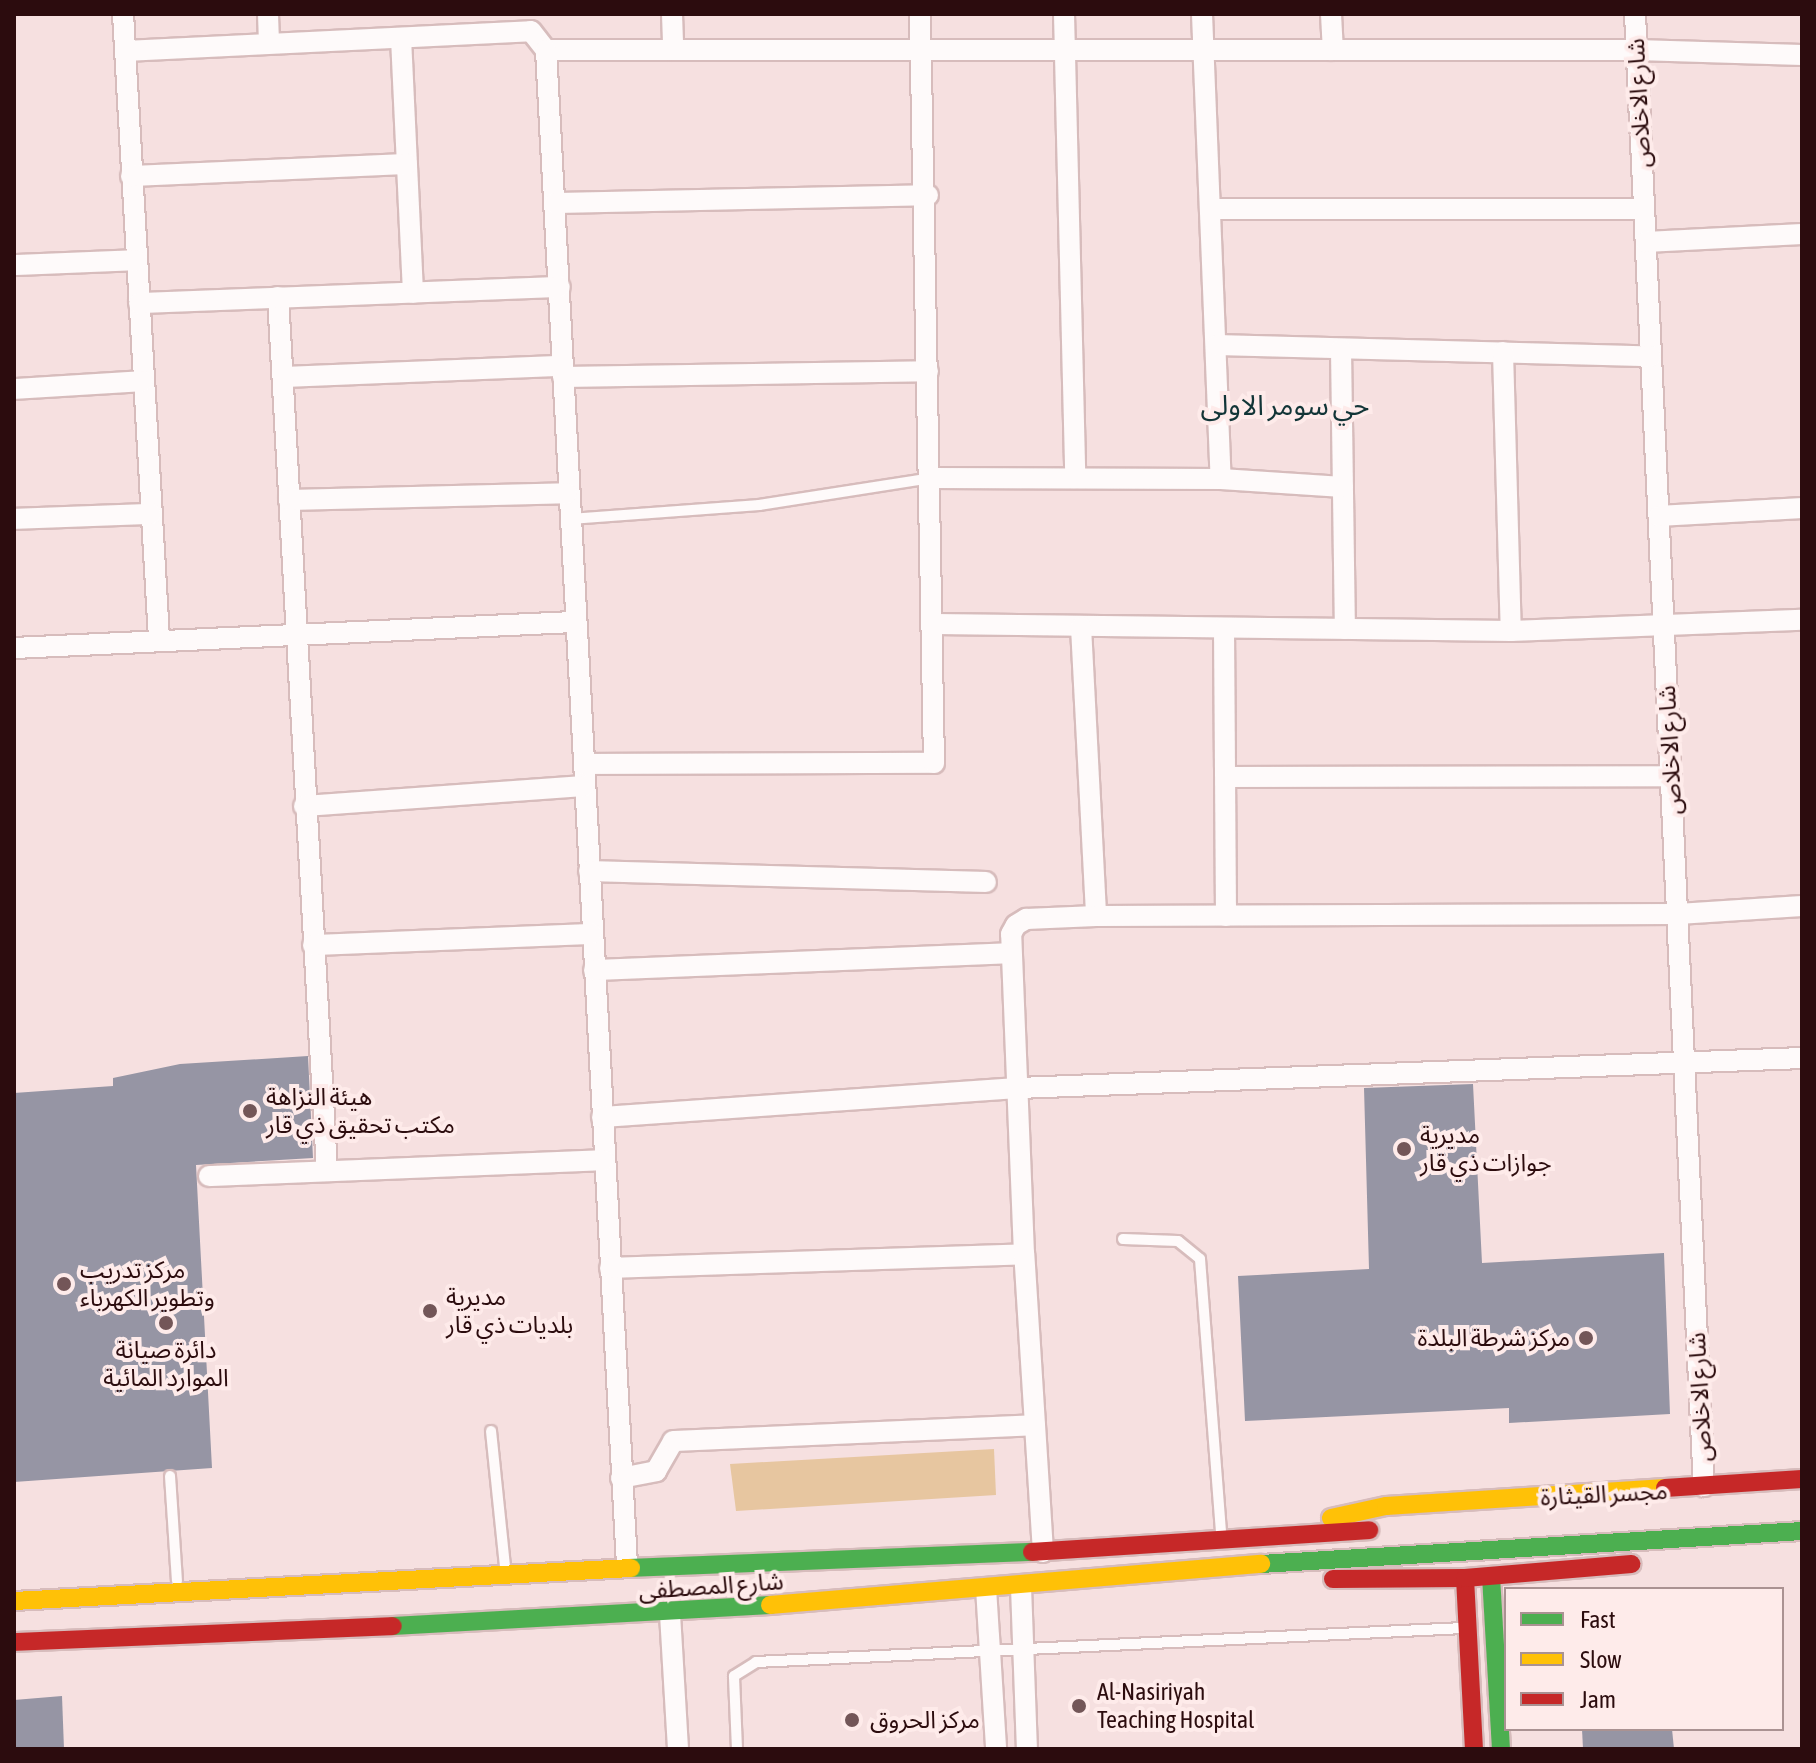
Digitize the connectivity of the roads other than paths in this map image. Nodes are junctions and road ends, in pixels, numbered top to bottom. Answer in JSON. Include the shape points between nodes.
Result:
{"nodes":[{"id":1,"x":123,"y":14,"type":"edge"},
{"id":2,"x":268,"y":14,"type":"edge"},
{"id":3,"x":672,"y":14,"type":"edge"},
{"id":4,"x":920,"y":14,"type":"edge"},
{"id":5,"x":1064,"y":14,"type":"edge"},
{"id":6,"x":1202,"y":14,"type":"edge"},
{"id":7,"x":1331,"y":14,"type":"edge"},
{"id":8,"x":1635,"y":14,"type":"edge"},
{"id":9,"x":530,"y":22,"type":"edge"},
{"id":10,"x":401,"y":38,"type":"junction"},
{"id":11,"x":269,"y":43,"type":"junction"},
{"id":12,"x":921,"y":49,"type":"junction"},
{"id":13,"x":546,"y":50,"type":"junction"},
{"id":14,"x":673,"y":50,"type":"junction"},
{"id":15,"x":1065,"y":50,"type":"junction"},
{"id":16,"x":1333,"y":50,"type":"junction"},
{"id":17,"x":1637,"y":50,"type":"junction"},
{"id":18,"x":125,"y":51,"type":"junction"},
{"id":19,"x":1204,"y":51,"type":"junction"},
{"id":20,"x":1802,"y":55,"type":"edge"},
{"id":21,"x":407,"y":164,"type":"junction"},
{"id":22,"x":131,"y":176,"type":"junction"},
{"id":23,"x":928,"y":195,"type":"junction"},
{"id":24,"x":555,"y":203,"type":"junction"},
{"id":25,"x":1214,"y":209,"type":"junction"},
{"id":26,"x":1644,"y":209,"type":"junction"},
{"id":27,"x":1802,"y":234,"type":"edge"},
{"id":28,"x":1646,"y":242,"type":"junction"},
{"id":29,"x":136,"y":260,"type":"junction"},
{"id":30,"x":14,"y":265,"type":"edge"},
{"id":31,"x":560,"y":287,"type":"junction"},
{"id":32,"x":413,"y":293,"type":"junction"},
{"id":33,"x":278,"y":297,"type":"junction"},
{"id":34,"x":139,"y":303,"type":"junction"},
{"id":35,"x":1217,"y":345,"type":"junction"},
{"id":36,"x":1341,"y":349,"type":"junction"},
{"id":37,"x":1503,"y":352,"type":"junction"},
{"id":38,"x":1651,"y":356,"type":"junction"},
{"id":39,"x":928,"y":371,"type":"junction"},
{"id":40,"x":563,"y":372,"type":"junction"},
{"id":41,"x":284,"y":377,"type":"junction"},
{"id":42,"x":143,"y":381,"type":"junction"},
{"id":43,"x":14,"y":389,"type":"edge"},
{"id":44,"x":931,"y":478,"type":"junction"},
{"id":45,"x":1075,"y":478,"type":"junction"},
{"id":46,"x":1221,"y":479,"type":"junction"},
{"id":47,"x":1343,"y":487,"type":"junction"},
{"id":48,"x":567,"y":493,"type":"junction"},
{"id":49,"x":289,"y":500,"type":"junction"},
{"id":50,"x":1802,"y":508,"type":"edge"},
{"id":51,"x":151,"y":514,"type":"junction"},
{"id":52,"x":1659,"y":516,"type":"junction"},
{"id":53,"x":14,"y":519,"type":"edge"},
{"id":54,"x":568,"y":519,"type":"junction"},
{"id":55,"x":1802,"y":620,"type":"edge"},
{"id":56,"x":574,"y":622,"type":"junction"},
{"id":57,"x":935,"y":624,"type":"junction"},
{"id":58,"x":1664,"y":624,"type":"junction"},
{"id":59,"x":1081,"y":627,"type":"junction"},
{"id":60,"x":1224,"y":628,"type":"junction"},
{"id":61,"x":1345,"y":629,"type":"junction"},
{"id":62,"x":1511,"y":631,"type":"junction"},
{"id":63,"x":295,"y":636,"type":"junction"},
{"id":64,"x":159,"y":639,"type":"junction"},
{"id":65,"x":14,"y":648,"type":"edge"},
{"id":66,"x":584,"y":764,"type":"junction"},
{"id":67,"x":1671,"y":776,"type":"junction"},
{"id":68,"x":1226,"y":777,"type":"junction"},
{"id":69,"x":584,"y":786,"type":"junction"},
{"id":70,"x":304,"y":806,"type":"junction"},
{"id":71,"x":589,"y":871,"type":"junction"},
{"id":72,"x":986,"y":882,"type":"dead end"},
{"id":73,"x":1802,"y":906,"type":"edge"},
{"id":74,"x":1678,"y":914,"type":"junction"},
{"id":75,"x":1096,"y":916,"type":"junction"},
{"id":76,"x":1226,"y":916,"type":"junction"},
{"id":77,"x":592,"y":934,"type":"junction"},
{"id":78,"x":313,"y":945,"type":"junction"},
{"id":79,"x":1011,"y":953,"type":"junction"},
{"id":80,"x":594,"y":970,"type":"junction"},
{"id":81,"x":1802,"y":1058,"type":"edge"},
{"id":82,"x":1685,"y":1065,"type":"junction"},
{"id":83,"x":1018,"y":1088,"type":"junction"},
{"id":84,"x":602,"y":1117,"type":"junction"},
{"id":85,"x":604,"y":1160,"type":"junction"},
{"id":86,"x":327,"y":1170,"type":"junction"},
{"id":87,"x":209,"y":1176,"type":"dead end"},
{"id":88,"x":1123,"y":1239,"type":"dead end"},
{"id":89,"x":1024,"y":1254,"type":"junction"},
{"id":90,"x":610,"y":1268,"type":"junction"},
{"id":91,"x":1035,"y":1425,"type":"junction"},
{"id":92,"x":491,"y":1431,"type":"dead end"},
{"id":93,"x":170,"y":1476,"type":"dead end"},
{"id":94,"x":621,"y":1478,"type":"junction"},
{"id":95,"x":1802,"y":1479,"type":"edge"},
{"id":96,"x":1704,"y":1486,"type":"junction"},
{"id":97,"x":1393,"y":1528,"type":"dead end"},
{"id":98,"x":1802,"y":1531,"type":"edge"},
{"id":99,"x":1258,"y":1537,"type":"junction"},
{"id":100,"x":1221,"y":1540,"type":"junction"},
{"id":101,"x":1802,"y":1550,"type":"edge"},
{"id":102,"x":1409,"y":1551,"type":"joint"},
{"id":103,"x":1043,"y":1552,"type":"junction"},
{"id":104,"x":1709,"y":1558,"type":"dead end"},
{"id":105,"x":1646,"y":1563,"type":"dead end"},
{"id":106,"x":627,"y":1567,"type":"junction"},
{"id":107,"x":1259,"y":1568,"type":"junction"},
{"id":108,"x":506,"y":1573,"type":"junction"},
{"id":109,"x":1491,"y":1576,"type":"junction"},
{"id":110,"x":1465,"y":1578,"type":"junction"},
{"id":111,"x":285,"y":1582,"type":"junction"},
{"id":112,"x":177,"y":1587,"type":"junction"},
{"id":113,"x":1021,"y":1587,"type":"junction"},
{"id":114,"x":986,"y":1588,"type":"junction"},
{"id":115,"x":14,"y":1601,"type":"edge"},
{"id":116,"x":670,"y":1614,"type":"junction"},
{"id":117,"x":1466,"y":1628,"type":"junction"},
{"id":118,"x":289,"y":1631,"type":"junction"},
{"id":119,"x":14,"y":1642,"type":"edge"},
{"id":120,"x":1023,"y":1645,"type":"junction"},
{"id":121,"x":990,"y":1647,"type":"junction"},
{"id":122,"x":678,"y":1749,"type":"edge"},
{"id":123,"x":737,"y":1749,"type":"edge"},
{"id":124,"x":996,"y":1749,"type":"edge"},
{"id":125,"x":1027,"y":1749,"type":"edge"},
{"id":126,"x":1474,"y":1749,"type":"edge"},
{"id":127,"x":1501,"y":1749,"type":"edge"}],
"edges":[{"from":1,"to":18,"type":"street"},
{"from":2,"to":11,"type":"street"},
{"from":3,"to":14,"type":"street"},
{"from":4,"to":12,"type":"street"},
{"from":5,"to":15,"type":"street"},
{"from":6,"to":19,"type":"street"},
{"from":7,"to":16,"type":"street"},
{"from":8,"to":17,"type":"street","name":"شارع الاخلاص"},
{"from":9,"to":10,"type":"street"},
{"from":9,"to":13,"type":"street"},
{"from":10,"to":11,"type":"street"},
{"from":10,"to":21,"type":"street"},
{"from":11,"to":18,"type":"street"},
{"from":12,"to":14,"type":"street"},
{"from":12,"to":15,"type":"street"},
{"from":12,"to":23,"type":"street"},
{"from":13,"to":14,"type":"street"},
{"from":13,"to":24,"type":"street"},
{"from":15,"to":19,"type":"street"},
{"from":15,"to":45,"type":"street"},
{"from":16,"to":17,"type":"street"},
{"from":16,"to":19,"type":"street"},
{"from":17,"to":20,"type":"street"},
{"from":17,"to":26,"type":"street","name":"شارع الاخلاص"},
{"from":18,"to":22,"type":"street"},
{"from":19,"to":25,"type":"street"},
{"from":21,"to":22,"type":"street"},
{"from":21,"to":32,"type":"street"},
{"from":22,"to":29,"type":"street"},
{"from":23,"to":24,"type":"street"},
{"from":23,"to":39,"type":"street"},
{"from":24,"to":31,"type":"street"},
{"from":25,"to":26,"type":"street"},
{"from":25,"to":35,"type":"street"},
{"from":26,"to":28,"type":"street","name":"شارع الاخلاص"},
{"from":27,"to":28,"type":"street"},
{"from":28,"to":38,"type":"street","name":"شارع الاخلاص"},
{"from":29,"to":30,"type":"street"},
{"from":29,"to":34,"type":"street"},
{"from":31,"to":32,"type":"street"},
{"from":31,"to":40,"type":"street"},
{"from":32,"to":33,"type":"street"},
{"from":33,"to":34,"type":"street"},
{"from":33,"to":41,"type":"street"},
{"from":34,"to":42,"type":"street"},
{"from":35,"to":36,"type":"street"},
{"from":35,"to":46,"type":"street"},
{"from":36,"to":37,"type":"street"},
{"from":36,"to":47,"type":"street"},
{"from":37,"to":38,"type":"street"},
{"from":37,"to":62,"type":"street"},
{"from":38,"to":52,"type":"street","name":"شارع الاخلاص"},
{"from":39,"to":40,"type":"street"},
{"from":39,"to":44,"type":"street"},
{"from":40,"to":41,"type":"street"},
{"from":40,"to":48,"type":"street"},
{"from":41,"to":49,"type":"street"},
{"from":42,"to":43,"type":"street"},
{"from":42,"to":51,"type":"street"},
{"from":44,"to":45,"type":"street"},
{"from":44,"to":54,"type":"lane","via":[[759,505]]},
{"from":44,"to":57,"type":"street"},
{"from":45,"to":46,"type":"street"},
{"from":46,"to":47,"type":"street"},
{"from":47,"to":61,"type":"street"},
{"from":48,"to":49,"type":"street"},
{"from":48,"to":54,"type":"street"},
{"from":49,"to":63,"type":"street"},
{"from":50,"to":52,"type":"street"},
{"from":51,"to":53,"type":"street"},
{"from":51,"to":64,"type":"street"},
{"from":52,"to":58,"type":"street","name":"شارع الاخلاص"},
{"from":54,"to":56,"type":"street"},
{"from":55,"to":58,"type":"street"},
{"from":56,"to":63,"type":"street"},
{"from":56,"to":66,"type":"street"},
{"from":57,"to":59,"type":"street"},
{"from":57,"to":66,"type":"street","via":[[934,763]]},
{"from":58,"to":62,"type":"street"},
{"from":58,"to":67,"type":"street","name":"شارع الاخلاص"},
{"from":59,"to":60,"type":"street"},
{"from":59,"to":75,"type":"street"},
{"from":60,"to":61,"type":"street"},
{"from":60,"to":68,"type":"street"},
{"from":61,"to":62,"type":"street"},
{"from":63,"to":64,"type":"street"},
{"from":63,"to":70,"type":"street"},
{"from":64,"to":65,"type":"street"},
{"from":66,"to":69,"type":"street"},
{"from":67,"to":68,"type":"street"},
{"from":67,"to":74,"type":"street","name":"شارع الاخلاص"},
{"from":68,"to":76,"type":"street"},
{"from":69,"to":70,"type":"street"},
{"from":69,"to":71,"type":"street"},
{"from":70,"to":78,"type":"street"},
{"from":71,"to":72,"type":"street"},
{"from":71,"to":77,"type":"street"},
{"from":73,"to":74,"type":"street"},
{"from":74,"to":76,"type":"street"},
{"from":74,"to":82,"type":"street","name":"شارع الاخلاص"},
{"from":75,"to":76,"type":"street"},
{"from":75,"to":79,"type":"street","via":[[1020,921],[1011,934]]},
{"from":77,"to":78,"type":"street"},
{"from":77,"to":80,"type":"street"},
{"from":78,"to":86,"type":"street"},
{"from":79,"to":80,"type":"street"},
{"from":79,"to":83,"type":"street"},
{"from":80,"to":84,"type":"street"},
{"from":81,"to":82,"type":"street"},
{"from":82,"to":83,"type":"street"},
{"from":82,"to":96,"type":"street","name":"شارع الاخلاص"},
{"from":83,"to":84,"type":"street"},
{"from":83,"to":89,"type":"street"},
{"from":84,"to":85,"type":"street"},
{"from":85,"to":86,"type":"street"},
{"from":85,"to":90,"type":"street"},
{"from":86,"to":87,"type":"street"},
{"from":88,"to":100,"type":"lane","via":[[1178,1241],[1200,1259]]},
{"from":89,"to":90,"type":"street"},
{"from":89,"to":91,"type":"street"},
{"from":90,"to":94,"type":"street"},
{"from":91,"to":94,"type":"street","via":[[673,1441],[656,1471]]},
{"from":91,"to":103,"type":"street"},
{"from":92,"to":108,"type":"lane"},
{"from":93,"to":112,"type":"lane"},
{"from":94,"to":106,"type":"street"},
{"from":95,"to":96,"type":"main road"},
{"from":96,"to":99,"type":"main road","via":[[1386,1506]]},
{"from":97,"to":99,"type":"main road","name":"شارع المصطفى"},
{"from":98,"to":102,"type":"main road","name":"مجسر القيثارة"},
{"from":99,"to":100,"type":"main road","name":"شارع المصطفى"},
{"from":100,"to":103,"type":"main road","name":"شارع المصطفى"},
{"from":101,"to":104,"type":"main road"},
{"from":102,"to":107,"type":"main road","name":"شارع المصطفى"},
{"from":103,"to":106,"type":"main road","name":"شارع المصطفى"},
{"from":105,"to":109,"type":"main road"},
{"from":106,"to":108,"type":"main road","name":"شارع المصطفى"},
{"from":107,"to":110,"type":"main road","via":[[1334,1579]]},
{"from":107,"to":113,"type":"main road","name":"شارع المصطفى"},
{"from":108,"to":111,"type":"main road","name":"شارع المصطفى"},
{"from":109,"to":110,"type":"main road"},
{"from":109,"to":127,"type":"main road"},
{"from":110,"to":117,"type":"main road"},
{"from":111,"to":112,"type":"main road","name":"شارع المصطفى"},
{"from":111,"to":118,"type":"main road"},
{"from":112,"to":115,"type":"main road","name":"شارع المصطفى"},
{"from":113,"to":114,"type":"main road","name":"شارع المصطفى"},
{"from":113,"to":120,"type":"street"},
{"from":114,"to":116,"type":"main road","name":"شارع المصطفى"},
{"from":114,"to":121,"type":"street"},
{"from":116,"to":118,"type":"main road","name":"شارع المصطفى"},
{"from":116,"to":122,"type":"street"},
{"from":117,"to":120,"type":"lane"},
{"from":117,"to":126,"type":"main road"},
{"from":118,"to":119,"type":"main road","name":"شارع المصطفى"},
{"from":120,"to":121,"type":"lane"},
{"from":120,"to":125,"type":"street"},
{"from":121,"to":123,"type":"lane","via":[[747,1665],[734,1676]]},
{"from":121,"to":124,"type":"street"}]}
